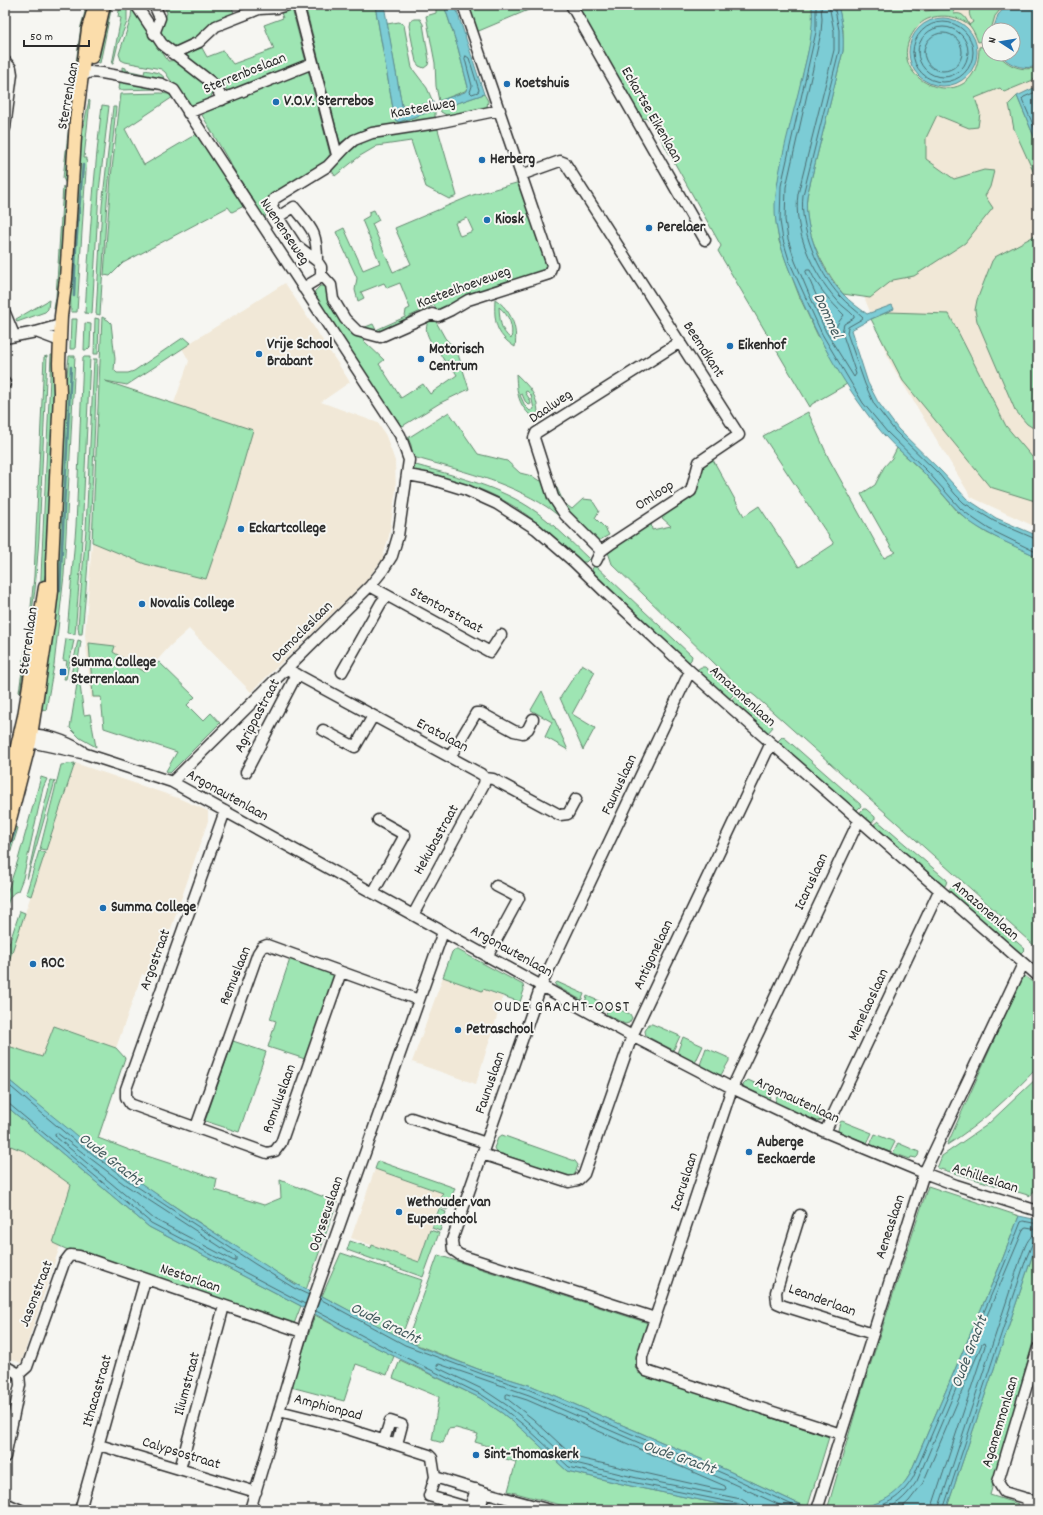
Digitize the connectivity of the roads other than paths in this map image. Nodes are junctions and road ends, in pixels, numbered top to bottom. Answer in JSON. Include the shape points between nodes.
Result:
{"nodes":[{"id":1,"x":95,"y":5,"type":"edge"},
{"id":2,"x":104,"y":5,"type":"edge"},
{"id":3,"x":136,"y":5,"type":"edge"},
{"id":4,"x":154,"y":5,"type":"edge"},
{"id":5,"x":288,"y":5,"type":"edge"},
{"id":6,"x":298,"y":5,"type":"edge"},
{"id":7,"x":463,"y":5,"type":"edge"},
{"id":8,"x":571,"y":5,"type":"edge"},
{"id":9,"x":154,"y":34,"type":"junction"},
{"id":10,"x":173,"y":54,"type":"junction"},
{"id":11,"x":5,"y":61,"type":"edge"},
{"id":12,"x":313,"y":64,"type":"junction"},
{"id":13,"x":86,"y":74,"type":"junction"},
{"id":14,"x":222,"y":100,"type":"junction"},
{"id":15,"x":500,"y":110,"type":"junction"},
{"id":16,"x":188,"y":113,"type":"junction"},
{"id":17,"x":5,"y":128,"type":"edge"},
{"id":18,"x":337,"y":155,"type":"junction"},
{"id":19,"x":521,"y":175,"type":"junction"},
{"id":20,"x":278,"y":217,"type":"junction"},
{"id":21,"x":705,"y":240,"type":"dead end"},
{"id":22,"x":317,"y":261,"type":"junction"},
{"id":23,"x":321,"y":274,"type":"junction"},
{"id":24,"x":66,"y":279,"type":"junction"},
{"id":25,"x":303,"y":288,"type":"junction"},
{"id":26,"x":5,"y":313,"type":"edge"},
{"id":27,"x":60,"y":325,"type":"junction"},
{"id":28,"x":36,"y":332,"type":"junction"},
{"id":29,"x":10,"y":336,"type":"edge"},
{"id":30,"x":60,"y":341,"type":"junction"},
{"id":31,"x":680,"y":342,"type":"junction"},
{"id":32,"x":60,"y":393,"type":"junction"},
{"id":33,"x":739,"y":435,"type":"joint"},
{"id":34,"x":408,"y":475,"type":"junction"},
{"id":35,"x":601,"y":552,"type":"junction"},
{"id":36,"x":596,"y":562,"type":"dead end"},
{"id":37,"x":370,"y":586,"type":"junction"},
{"id":38,"x":387,"y":596,"type":"junction"},
{"id":39,"x":501,"y":634,"type":"dead end"},
{"id":40,"x":287,"y":669,"type":"junction"},
{"id":41,"x":690,"y":671,"type":"junction"},
{"id":42,"x":342,"y":672,"type":"dead end"},
{"id":43,"x":297,"y":674,"type":"junction"},
{"id":44,"x":373,"y":716,"type":"junction"},
{"id":45,"x":533,"y":719,"type":"dead end"},
{"id":46,"x":323,"y":730,"type":"dead end"},
{"id":47,"x":27,"y":737,"type":"junction"},
{"id":48,"x":771,"y":743,"type":"junction"},
{"id":49,"x":450,"y":757,"type":"junction"},
{"id":50,"x":246,"y":772,"type":"dead end"},
{"id":51,"x":485,"y":778,"type":"junction"},
{"id":52,"x":172,"y":782,"type":"junction"},
{"id":53,"x":5,"y":798,"type":"edge"},
{"id":54,"x":576,"y":799,"type":"dead end"},
{"id":55,"x":225,"y":811,"type":"junction"},
{"id":56,"x":378,"y":820,"type":"dead end"},
{"id":57,"x":859,"y":820,"type":"junction"},
{"id":58,"x":5,"y":839,"type":"edge"},
{"id":59,"x":496,"y":886,"type":"dead end"},
{"id":60,"x":939,"y":891,"type":"junction"},
{"id":61,"x":373,"y":893,"type":"junction"},
{"id":62,"x":412,"y":915,"type":"junction"},
{"id":63,"x":443,"y":932,"type":"junction"},
{"id":64,"x":487,"y":957,"type":"junction"},
{"id":65,"x":1023,"y":964,"type":"junction"},
{"id":66,"x":341,"y":972,"type":"junction"},
{"id":67,"x":1038,"y":976,"type":"edge"},
{"id":68,"x":541,"y":986,"type":"junction"},
{"id":69,"x":419,"y":1000,"type":"junction"},
{"id":70,"x":632,"y":1036,"type":"junction"},
{"id":71,"x":732,"y":1088,"type":"junction"},
{"id":72,"x":126,"y":1097,"type":"joint"},
{"id":73,"x":411,"y":1118,"type":"dead end"},
{"id":74,"x":196,"y":1127,"type":"junction"},
{"id":75,"x":825,"y":1132,"type":"junction"},
{"id":76,"x":486,"y":1143,"type":"junction"},
{"id":77,"x":482,"y":1154,"type":"junction"},
{"id":78,"x":924,"y":1173,"type":"junction"},
{"id":79,"x":1038,"y":1211,"type":"edge"},
{"id":80,"x":800,"y":1215,"type":"dead end"},
{"id":81,"x":70,"y":1255,"type":"joint"},
{"id":82,"x":146,"y":1280,"type":"junction"},
{"id":83,"x":224,"y":1306,"type":"junction"},
{"id":84,"x":655,"y":1318,"type":"junction"},
{"id":85,"x":302,"y":1332,"type":"junction"},
{"id":86,"x":873,"y":1334,"type":"junction"},
{"id":87,"x":1038,"y":1348,"type":"edge"},
{"id":88,"x":5,"y":1366,"type":"edge"},
{"id":89,"x":19,"y":1374,"type":"junction"},
{"id":90,"x":1034,"y":1381,"type":"edge"},
{"id":91,"x":278,"y":1410,"type":"junction"},
{"id":92,"x":841,"y":1434,"type":"junction"},
{"id":93,"x":384,"y":1440,"type":"junction"},
{"id":94,"x":397,"y":1444,"type":"junction"},
{"id":95,"x":98,"y":1445,"type":"junction"},
{"id":96,"x":5,"y":1458,"type":"edge"},
{"id":97,"x":180,"y":1469,"type":"junction"},
{"id":98,"x":435,"y":1477,"type":"junction"},
{"id":99,"x":476,"y":1489,"type":"junction"},
{"id":100,"x":256,"y":1492,"type":"junction"},
{"id":101,"x":487,"y":1493,"type":"junction"},
{"id":102,"x":1034,"y":1501,"type":"edge"},
{"id":103,"x":5,"y":1503,"type":"edge"},
{"id":104,"x":818,"y":1507,"type":"edge"},
{"id":105,"x":21,"y":1510,"type":"edge"},
{"id":106,"x":80,"y":1510,"type":"edge"},
{"id":107,"x":250,"y":1510,"type":"edge"},
{"id":108,"x":480,"y":1510,"type":"edge"},
{"id":109,"x":550,"y":1510,"type":"edge"},
{"id":110,"x":1026,"y":1510,"type":"edge"}],
"edges":[{"from":1,"to":13,"type":"main road","name":"Sterrenlaan","via":[[88,30]]},
{"from":2,"to":13,"type":"main road","name":"Sterrenlaan"},
{"from":3,"to":9,"type":"street"},
{"from":4,"to":9,"type":"street","via":[[160,18]]},
{"from":5,"to":10,"type":"street","via":[[259,9],[216,26],[199,42]]},
{"from":6,"to":12,"type":"street"},
{"from":7,"to":15,"type":"street"},
{"from":8,"to":21,"type":"street","name":"Eckartse Eikenlaan"},
{"from":9,"to":10,"type":"street"},
{"from":10,"to":14,"type":"street","via":[[216,86]]},
{"from":11,"to":17,"type":"street","via":[[12,74]]},
{"from":12,"to":14,"type":"street","name":"Sterrenboslaan"},
{"from":12,"to":18,"type":"street"},
{"from":13,"to":16,"type":"street","name":"Nuenenseweg","via":[[162,84],[174,90]]},
{"from":13,"to":24,"type":"main road","name":"Sterrenlaan","via":[[83,124],[76,145]]},
{"from":14,"to":16,"type":"street","name":"Sterrenboslaan"},
{"from":15,"to":18,"type":"street","name":"Kasteelweg","via":[[372,133],[354,140]]},
{"from":15,"to":19,"type":"street"},
{"from":16,"to":25,"type":"street","name":"Nuenenseweg"},
{"from":18,"to":20,"type":"street","name":"Kasteelweg","via":[[328,166],[274,199],[272,208]]},
{"from":19,"to":23,"type":"street","name":"Kasteelhoeveweg","via":[[552,265],[549,274],[468,300],[438,316],[432,314],[380,337],[357,331],[345,319],[333,299],[331,285]]},
{"from":19,"to":31,"type":"street","name":"Beemdkant","via":[[560,161],[565,163]]},
{"from":20,"to":22,"type":"street","name":"Kasteelweg","via":[[296,245]]},
{"from":20,"to":22,"type":"street","via":[[294,207],[313,230]]},
{"from":22,"to":23,"type":"street","via":[[321,267]]},
{"from":23,"to":25,"type":"street","via":[[318,279]]},
{"from":24,"to":27,"type":"main road","name":"Sterrenlaan"},
{"from":24,"to":32,"type":"main road","name":"Sterrenlaan","via":[[69,323],[67,357]]},
{"from":25,"to":34,"type":"street","name":"Nuenenseweg","via":[[400,435],[409,460]]},
{"from":26,"to":29,"type":"street"},
{"from":27,"to":28,"type":"street"},
{"from":27,"to":30,"type":"main road","name":"Sterrenlaan"},
{"from":28,"to":29,"type":"street"},
{"from":28,"to":30,"type":"street"},
{"from":30,"to":32,"type":"main road","name":"Sterrenlaan"},
{"from":31,"to":33,"type":"street","name":"Beemdkant"},
{"from":31,"to":35,"type":"street","name":"Daalweg","via":[[536,433],[534,438],[553,497],[565,515]]},
{"from":32,"to":47,"type":"main road","name":"Sterrenlaan","via":[[52,591]]},
{"from":33,"to":35,"type":"street","name":"Omloop","via":[[699,462],[691,491]]},
{"from":34,"to":37,"type":"street","name":"Damocleslaan","via":[[398,536],[392,556]]},
{"from":34,"to":41,"type":"street","name":"Amazonenlaan","via":[[466,490],[497,504],[536,529]]},
{"from":35,"to":36,"type":"street","name":"Omloop"},
{"from":37,"to":38,"type":"street","name":"Stentorstraat"},
{"from":37,"to":40,"type":"street","name":"Damocleslaan"},
{"from":38,"to":39,"type":"street","name":"Stentorstraat","via":[[490,652]]},
{"from":38,"to":42,"type":"street"},
{"from":40,"to":43,"type":"street","name":"Eratolaan"},
{"from":40,"to":52,"type":"street","name":"Damocleslaan"},
{"from":41,"to":48,"type":"street","name":"Amazonenlaan"},
{"from":41,"to":68,"type":"street","name":"Faunuslaan"},
{"from":43,"to":44,"type":"street","name":"Eratolaan"},
{"from":43,"to":50,"type":"street","name":"Agrippastraat"},
{"from":44,"to":46,"type":"street","via":[[355,747]]},
{"from":44,"to":49,"type":"street","name":"Eratolaan"},
{"from":45,"to":49,"type":"street","via":[[528,729],[523,732],[514,731],[476,712]]},
{"from":47,"to":52,"type":"street","name":"Argonautenlaan","via":[[62,741],[86,754]]},
{"from":47,"to":53,"type":"main road","name":"Sterrenlaan"},
{"from":47,"to":58,"type":"main road","name":"Sterrenlaan","via":[[23,773]]},
{"from":48,"to":57,"type":"street","name":"Amazonenlaan"},
{"from":48,"to":70,"type":"street","name":"Antigonelaan"},
{"from":49,"to":51,"type":"street","name":"Eratolaan"},
{"from":51,"to":54,"type":"street","name":"Eratolaan","via":[[493,779],[560,815],[568,814]]},
{"from":51,"to":62,"type":"street","name":"Hekubastraat"},
{"from":52,"to":55,"type":"street","name":"Argonautenlaan"},
{"from":55,"to":61,"type":"street","name":"Argonautenlaan"},
{"from":55,"to":72,"type":"street","name":"Argostraat","via":[[128,1083]]},
{"from":56,"to":61,"type":"street","via":[[405,835]]},
{"from":57,"to":60,"type":"street","name":"Amazonenlaan"},
{"from":57,"to":71,"type":"street","name":"Icaruslaan"},
{"from":59,"to":64,"type":"street","via":[[518,898]]},
{"from":60,"to":65,"type":"street","name":"Amazonenlaan"},
{"from":60,"to":75,"type":"street","name":"Menelaoslaan"},
{"from":61,"to":62,"type":"street","name":"Argonautenlaan"},
{"from":62,"to":63,"type":"street","name":"Argonautenlaan"},
{"from":63,"to":64,"type":"street","name":"Argonautenlaan"},
{"from":63,"to":69,"type":"street","name":"Odysseuslaan"},
{"from":64,"to":68,"type":"street","name":"Argonautenlaan"},
{"from":65,"to":67,"type":"street","name":"Amazonenlaan"},
{"from":65,"to":78,"type":"street","name":"Aeneaslaan"},
{"from":66,"to":69,"type":"street","name":"Remuslaan"},
{"from":66,"to":74,"type":"street","name":"Romuluslaan","via":[[281,1143],[275,1151],[267,1153]]},
{"from":66,"to":74,"type":"street","name":"Remuslaan","via":[[267,945],[262,947]]},
{"from":68,"to":70,"type":"street","name":"Argonautenlaan"},
{"from":68,"to":76,"type":"street","name":"Faunuslaan"},
{"from":69,"to":85,"type":"street","name":"Odysseuslaan"},
{"from":70,"to":71,"type":"street","name":"Argonautenlaan"},
{"from":70,"to":77,"type":"street","name":"Antigonelaan","via":[[584,1174],[578,1180],[569,1182]]},
{"from":71,"to":75,"type":"street","name":"Argonautenlaan"},
{"from":71,"to":84,"type":"street","name":"Icaruslaan"},
{"from":72,"to":74,"type":"street","name":"Romuluslaan","via":[[130,1104]]},
{"from":73,"to":76,"type":"street"},
{"from":75,"to":78,"type":"street","name":"Argonautenlaan"},
{"from":76,"to":77,"type":"street","name":"Faunuslaan"},
{"from":77,"to":84,"type":"street","name":"Faunuslaan","via":[[452,1240],[453,1250],[460,1255]]},
{"from":78,"to":79,"type":"street","name":"Achilleslaan"},
{"from":78,"to":86,"type":"street","name":"Aeneaslaan"},
{"from":80,"to":86,"type":"street","name":"Leanderlaan","via":[[776,1292],[777,1303]]},
{"from":81,"to":82,"type":"street","name":"Nestorlaan"},
{"from":81,"to":89,"type":"street","name":"Jasonstraat","via":[[64,1263],[27,1366]]},
{"from":82,"to":83,"type":"street","name":"Nestorlaan"},
{"from":82,"to":95,"type":"street","name":"Ithacastraat"},
{"from":83,"to":85,"type":"street","name":"Nestorlaan"},
{"from":83,"to":97,"type":"street","name":"Iliumstraat"},
{"from":84,"to":92,"type":"street","name":"Icaruslaan","via":[[642,1357],[642,1366],[646,1371]]},
{"from":85,"to":91,"type":"street","name":"Odysseuslaan"},
{"from":86,"to":92,"type":"street","name":"Aeneaslaan"},
{"from":87,"to":90,"type":"street","name":"Agamemnonlaan"},
{"from":88,"to":89,"type":"street"},
{"from":89,"to":96,"type":"street","via":[[20,1385]]},
{"from":90,"to":102,"type":"street","name":"Agamemnonlaan","via":[[998,1482],[1004,1492]]},
{"from":91,"to":93,"type":"street","name":"Amphionpad"},
{"from":91,"to":100,"type":"street","name":"Odysseuslaan"},
{"from":92,"to":104,"type":"street","name":"Aeneaslaan"},
{"from":93,"to":94,"type":"street","name":"Amphionpad"},
{"from":93,"to":94,"type":"street","via":[[390,1421],[402,1425]]},
{"from":94,"to":98,"type":"street","name":"Amphionpad","via":[[432,1458]]},
{"from":95,"to":97,"type":"street","name":"Calypsostraat"},
{"from":95,"to":106,"type":"street","name":"Ithacastraat"},
{"from":97,"to":100,"type":"street","name":"Calypsostraat"},
{"from":98,"to":99,"type":"street"},
{"from":98,"to":99,"type":"street","via":[[429,1496],[470,1508]]},
{"from":99,"to":101,"type":"street"},
{"from":100,"to":107,"type":"street","name":"Odysseuslaan"},
{"from":101,"to":108,"type":"street","via":[[483,1497]]},
{"from":101,"to":109,"type":"street"},
{"from":102,"to":110,"type":"street"},
{"from":103,"to":105,"type":"street"}]}
